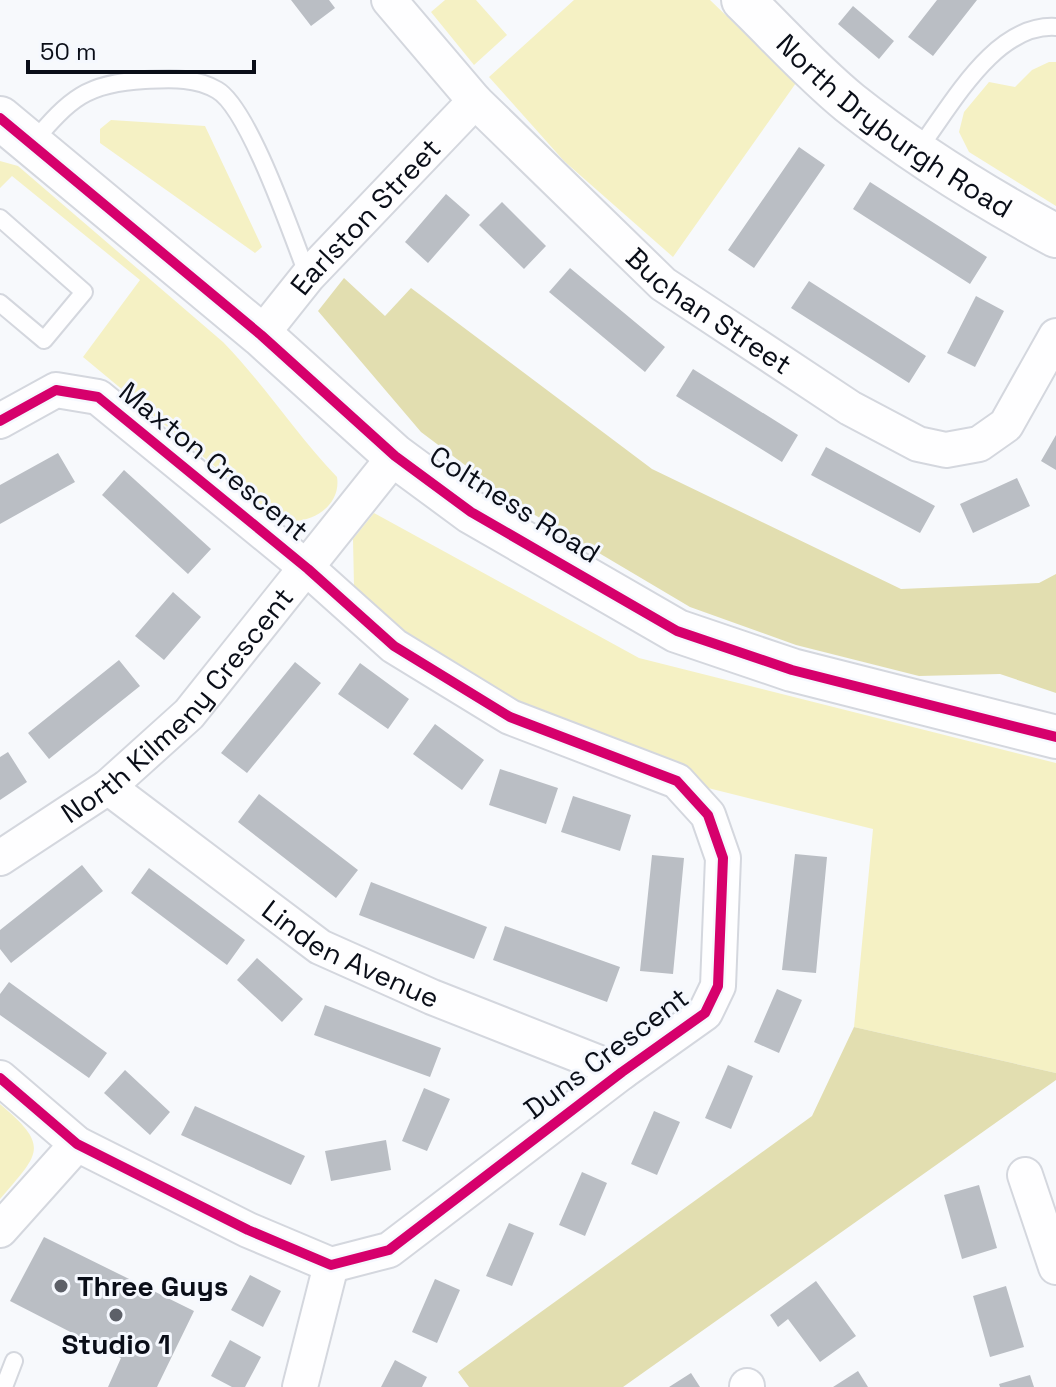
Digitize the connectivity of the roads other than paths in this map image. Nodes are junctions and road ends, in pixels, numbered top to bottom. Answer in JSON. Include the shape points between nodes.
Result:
{"nodes":[{"id":1,"x":389,"y":0,"type":"edge"},
{"id":2,"x":743,"y":0,"type":"edge"},
{"id":3,"x":1056,"y":27,"type":"edge"},
{"id":4,"x":475,"y":101,"type":"junction"},
{"id":5,"x":16,"y":131,"type":"edge"},
{"id":6,"x":916,"y":152,"type":"junction"},
{"id":7,"x":0,"y":218,"type":"edge"},
{"id":8,"x":1056,"y":236,"type":"edge"},
{"id":9,"x":308,"y":276,"type":"junction"},
{"id":10,"x":0,"y":303,"type":"edge"},
{"id":11,"x":261,"y":335,"type":"junction"},
{"id":12,"x":1056,"y":336,"type":"edge"},
{"id":13,"x":0,"y":421,"type":"edge"},
{"id":14,"x":395,"y":456,"type":"junction"},
{"id":15,"x":308,"y":569,"type":"junction"},
{"id":16,"x":1056,"y":737,"type":"edge"},
{"id":17,"x":108,"y":787,"type":"junction"},
{"id":18,"x":0,"y":858,"type":"edge"},
{"id":19,"x":622,"y":1072,"type":"junction"},
{"id":20,"x":0,"y":1078,"type":"edge"},
{"id":21,"x":77,"y":1144,"type":"junction"},
{"id":22,"x":1025,"y":1175,"type":"dead end"},
{"id":23,"x":0,"y":1230,"type":"edge"},
{"id":24,"x":331,"y":1265,"type":"junction"},
{"id":25,"x":1056,"y":1267,"type":"edge"},
{"id":26,"x":14,"y":1361,"type":"dead end"},
{"id":27,"x":4,"y":1387,"type":"edge"},
{"id":28,"x":300,"y":1387,"type":"edge"}],
"edges":[{"from":1,"to":4,"type":"street","name":"Buchan Street"},
{"from":2,"to":6,"type":"street","name":"North Dryburgh Road","via":[[847,101]]},
{"from":3,"to":6,"type":"lane","via":[[1017,33],[994,51]]},
{"from":4,"to":9,"type":"street","name":"Earlston Street"},
{"from":4,"to":12,"type":"street","name":"Buchan Street","via":[[663,284],[850,408],[918,444],[946,450],[979,444],[1006,425]]},
{"from":5,"to":9,"type":"lane","via":[[112,82],[177,79],[221,91],[248,132]]},
{"from":5,"to":11,"type":"street","name":"Coltness Road"},
{"from":6,"to":8,"type":"street","name":"North Dryburgh Road"},
{"from":7,"to":10,"type":"lane","via":[[84,292],[44,340]]},
{"from":9,"to":11,"type":"street","name":"Earlston Street"},
{"from":11,"to":14,"type":"street","name":"Coltness Road"},
{"from":13,"to":15,"type":"street","name":"Maxton Crescent","via":[[56,390],[98,397]]},
{"from":14,"to":15,"type":"street","name":"North Kilmeny Crescent"},
{"from":14,"to":16,"type":"street","name":"Coltness Road","via":[[471,512],[677,631],[792,670]]},
{"from":15,"to":17,"type":"street","name":"North Kilmeny Crescent","via":[[189,714]]},
{"from":15,"to":19,"type":"street","name":"Duns Crescent","via":[[394,646],[510,717],[677,781],[708,815],[723,858],[718,986],[705,1013]]},
{"from":17,"to":18,"type":"street","name":"North Kilmeny Crescent"},
{"from":17,"to":19,"type":"street","name":"Linden Avenue","via":[[320,947]]},
{"from":19,"to":24,"type":"street","name":"Duns Crescent","via":[[389,1250]]},
{"from":20,"to":21,"type":"street"},
{"from":21,"to":23,"type":"street"},
{"from":21,"to":24,"type":"street","via":[[248,1230]]},
{"from":22,"to":25,"type":"street"},
{"from":24,"to":28,"type":"street"},
{"from":26,"to":27,"type":"lane"}]}
